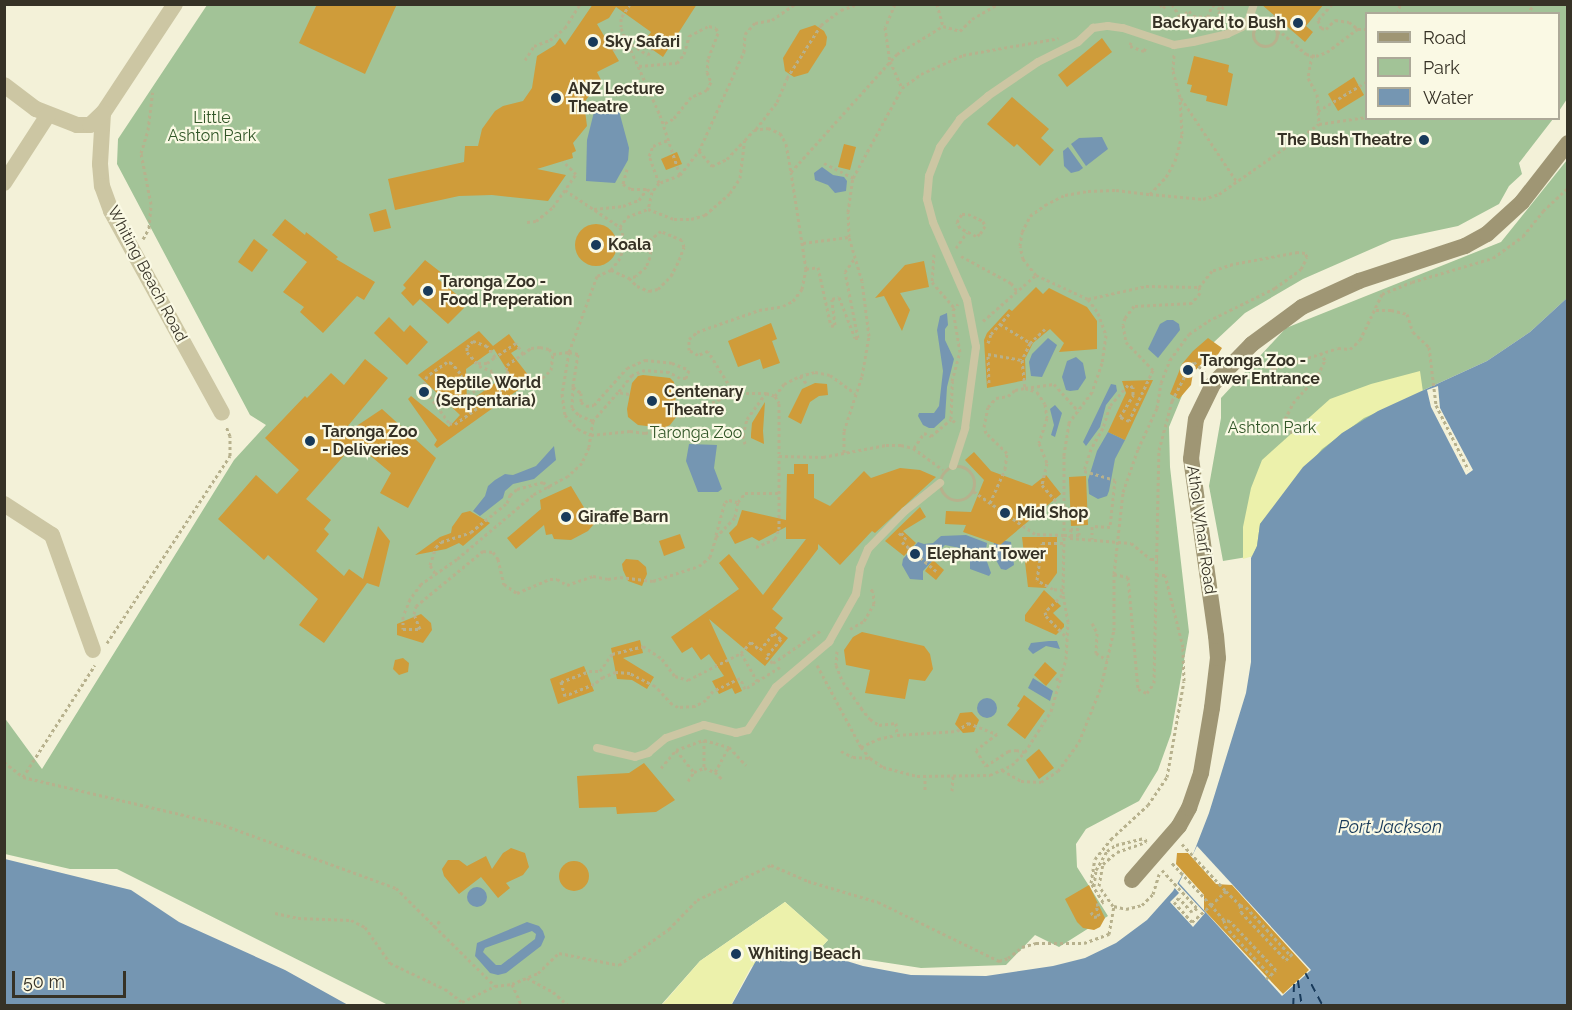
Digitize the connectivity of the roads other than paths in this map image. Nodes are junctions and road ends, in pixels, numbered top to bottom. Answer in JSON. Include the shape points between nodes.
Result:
{"nodes":[{"id":1,"x":175,"y":4,"type":"edge"},
{"id":2,"x":1254,"y":4,"type":"edge"},
{"id":3,"x":4,"y":85,"type":"edge"},
{"id":4,"x":103,"y":113,"type":"junction"},
{"id":5,"x":48,"y":115,"type":"junction"},
{"id":6,"x":1568,"y":143,"type":"edge"},
{"id":7,"x":4,"y":183,"type":"edge"},
{"id":8,"x":222,"y":413,"type":"road end"},
{"id":9,"x":953,"y":466,"type":"road end"},
{"id":10,"x":940,"y":483,"type":"dead end"},
{"id":11,"x":4,"y":504,"type":"edge"},
{"id":12,"x":98,"y":650,"type":"road end"},
{"id":13,"x":597,"y":748,"type":"dead end"},
{"id":14,"x":1132,"y":880,"type":"dead end"}],
"edges":[{"from":1,"to":4,"type":"street"},
{"from":2,"to":9,"type":"lane","via":[[1242,27],[1174,45],[1108,26],[1093,28],[1078,42],[1038,62],[988,96],[960,119],[940,147],[929,176],[927,199],[967,300],[976,347],[965,428]]},
{"from":3,"to":5,"type":"street"},
{"from":4,"to":5,"type":"street","via":[[90,124],[77,125]]},
{"from":4,"to":8,"type":"street","name":"Whiting Beach Road","via":[[100,164],[102,186],[111,211]]},
{"from":5,"to":7,"type":"street"},
{"from":6,"to":14,"type":"main road","name":"Athol Wharf Road","via":[[1522,202],[1487,234],[1454,250],[1359,281],[1302,307],[1252,344],[1213,384],[1196,419],[1191,459],[1218,658],[1202,773],[1179,826]]},
{"from":10,"to":13,"type":"lane","via":[[905,511],[868,549],[847,614],[829,642],[765,699],[747,730],[736,733],[704,725],[666,738],[648,753],[635,757]]},
{"from":11,"to":12,"type":"street","via":[[52,535]]}]}
